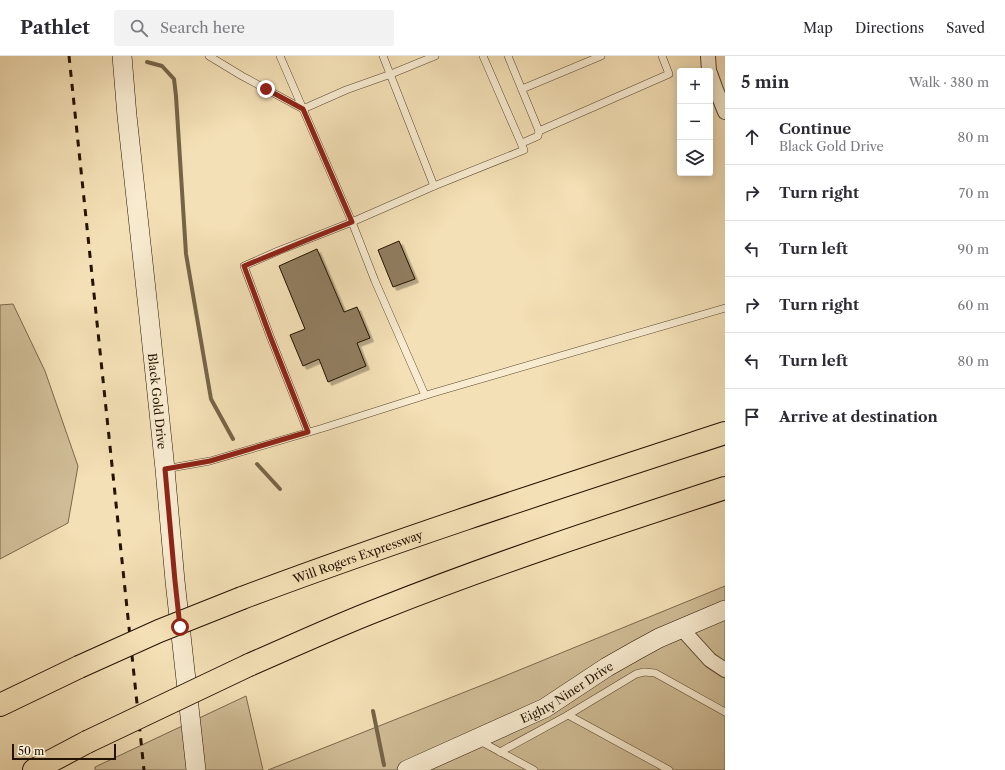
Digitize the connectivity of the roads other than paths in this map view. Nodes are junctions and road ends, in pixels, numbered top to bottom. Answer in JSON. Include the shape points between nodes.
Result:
{"nodes":[{"id":1,"x":210,"y":56,"type":"edge"},
{"id":2,"x":280,"y":56,"type":"edge"},
{"id":3,"x":383,"y":56,"type":"edge"},
{"id":4,"x":435,"y":56,"type":"edge"},
{"id":5,"x":483,"y":56,"type":"edge"},
{"id":6,"x":508,"y":56,"type":"edge"},
{"id":7,"x":601,"y":56,"type":"edge"},
{"id":8,"x":662,"y":56,"type":"edge"},
{"id":9,"x":708,"y":56,"type":"edge"},
{"id":10,"x":123,"y":62,"type":"edge"},
{"id":11,"x":710,"y":68,"type":"edge"},
{"id":12,"x":391,"y":74,"type":"junction"},
{"id":13,"x":713,"y":81,"type":"edge"},
{"id":14,"x":522,"y":89,"type":"junction"},
{"id":15,"x":303,"y":109,"type":"junction"},
{"id":16,"x":725,"y":112,"type":"edge"},
{"id":17,"x":539,"y":131,"type":"junction"},
{"id":18,"x":522,"y":143,"type":"junction"},
{"id":19,"x":434,"y":186,"type":"junction"},
{"id":20,"x":352,"y":222,"type":"junction"},
{"id":21,"x":725,"y":308,"type":"edge"},
{"id":22,"x":425,"y":395,"type":"junction"},
{"id":23,"x":308,"y":432,"type":"junction"},
{"id":24,"x":725,"y":433,"type":"edge"},
{"id":25,"x":165,"y":469,"type":"junction"},
{"id":26,"x":725,"y":488,"type":"edge"},
{"id":27,"x":725,"y":610,"type":"edge"},
{"id":28,"x":681,"y":628,"type":"junction"},
{"id":29,"x":725,"y":670,"type":"edge"},
{"id":30,"x":0,"y":705,"type":"edge"},
{"id":31,"x":725,"y":712,"type":"edge"},
{"id":32,"x":568,"y":715,"type":"junction"},
{"id":33,"x":476,"y":739,"type":"junction"},
{"id":34,"x":500,"y":752,"type":"junction"},
{"id":35,"x":34,"y":770,"type":"edge"},
{"id":36,"x":196,"y":770,"type":"edge"},
{"id":37,"x":408,"y":770,"type":"edge"},
{"id":38,"x":534,"y":770,"type":"edge"},
{"id":39,"x":669,"y":770,"type":"edge"}],
"edges":[{"from":1,"to":15,"type":"lane"},
{"from":2,"to":15,"type":"lane"},
{"from":3,"to":12,"type":"lane"},
{"from":4,"to":12,"type":"lane"},
{"from":5,"to":18,"type":"lane"},
{"from":6,"to":14,"type":"lane"},
{"from":7,"to":14,"type":"lane"},
{"from":8,"to":17,"type":"lane","via":[[669,74]]},
{"from":9,"to":11,"type":"street"},
{"from":10,"to":25,"type":"street","name":"Black Gold Drive","via":[[132,170]]},
{"from":12,"to":15,"type":"lane"},
{"from":12,"to":19,"type":"lane"},
{"from":13,"to":16,"type":"street"},
{"from":14,"to":17,"type":"lane"},
{"from":15,"to":20,"type":"lane"},
{"from":17,"to":18,"type":"lane","via":[[538,136]]},
{"from":18,"to":19,"type":"lane","via":[[524,150]]},
{"from":19,"to":20,"type":"lane"},
{"from":20,"to":22,"type":"lane"},
{"from":20,"to":23,"type":"lane","via":[[244,266]]},
{"from":21,"to":22,"type":"lane"},
{"from":22,"to":23,"type":"lane"},
{"from":23,"to":25,"type":"lane","via":[[210,461]]},
{"from":24,"to":30,"type":"highway","name":"Will Rogers Expressway","bridge":true,"via":[[470,517],[242,598],[79,667]]},
{"from":25,"to":36,"type":"street","name":"Black Gold Drive"},
{"from":26,"to":35,"type":"highway","bridge":true,"via":[[556,544],[380,609],[250,665],[87,742]]},
{"from":27,"to":28,"type":"street","name":"Eighty Niner Drive"},
{"from":28,"to":29,"type":"street","via":[[710,660]]},
{"from":28,"to":33,"type":"street","name":"Eighty Niner Drive","via":[[607,667],[545,708]]},
{"from":31,"to":32,"type":"lane","via":[[655,673],[644,672],[636,674]]},
{"from":32,"to":34,"type":"lane"},
{"from":32,"to":39,"type":"lane"},
{"from":33,"to":34,"type":"lane"},
{"from":33,"to":37,"type":"street","name":"Eighty Niner Drive"},
{"from":34,"to":38,"type":"lane"}]}
